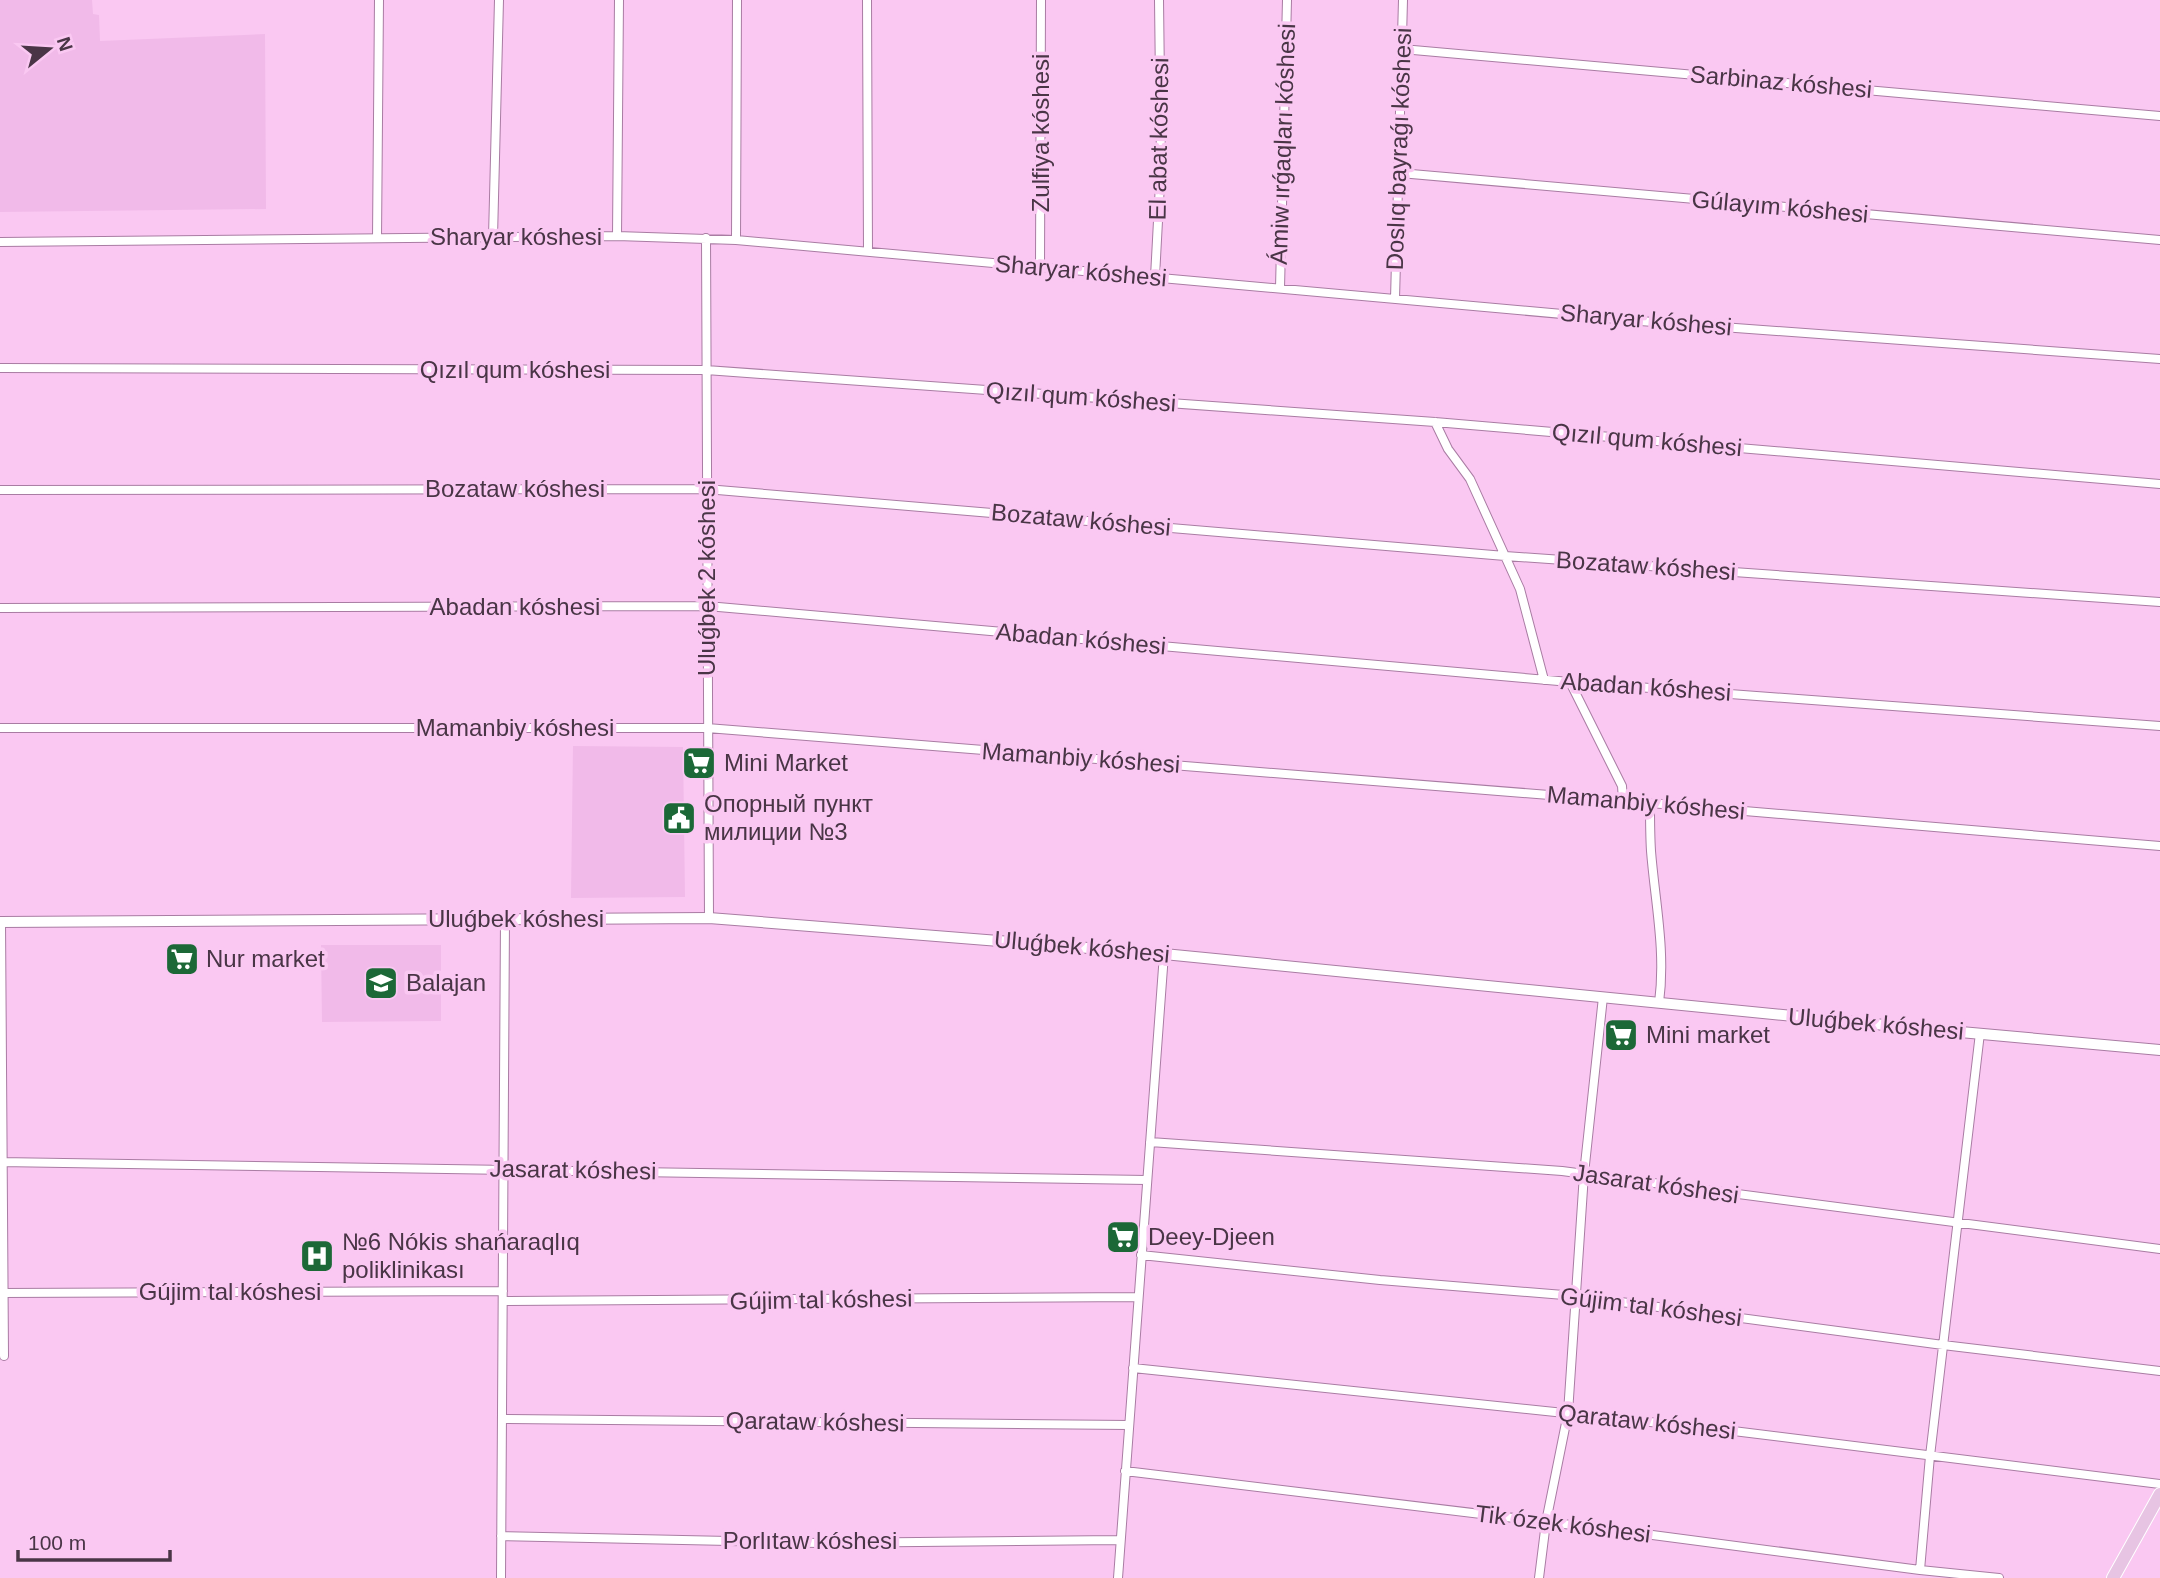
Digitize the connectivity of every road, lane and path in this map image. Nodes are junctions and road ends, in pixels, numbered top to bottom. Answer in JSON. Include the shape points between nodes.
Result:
{"nodes":[{"id":1,"x":379,"y":0,"type":"edge"},
{"id":2,"x":499,"y":0,"type":"edge"},
{"id":3,"x":619,"y":0,"type":"edge"},
{"id":4,"x":737,"y":0,"type":"edge"},
{"id":5,"x":867,"y":0,"type":"edge"},
{"id":6,"x":1041,"y":0,"type":"edge"},
{"id":7,"x":1159,"y":0,"type":"edge"},
{"id":8,"x":1287,"y":0,"type":"edge"},
{"id":9,"x":1404,"y":0,"type":"edge"},
{"id":10,"x":1402,"y":49,"type":"junction"},
{"id":11,"x":2160,"y":116,"type":"edge"},
{"id":12,"x":1400,"y":173,"type":"junction"},
{"id":13,"x":617,"y":236,"type":"junction"},
{"id":14,"x":493,"y":237,"type":"junction"},
{"id":15,"x":377,"y":238,"type":"junction"},
{"id":16,"x":706,"y":238,"type":"junction"},
{"id":17,"x":736,"y":240,"type":"junction"},
{"id":18,"x":2160,"y":240,"type":"edge"},
{"id":19,"x":0,"y":242,"type":"edge"},
{"id":20,"x":868,"y":251,"type":"junction"},
{"id":21,"x":1040,"y":267,"type":"junction"},
{"id":22,"x":1155,"y":277,"type":"junction"},
{"id":23,"x":1280,"y":288,"type":"junction"},
{"id":24,"x":1395,"y":299,"type":"junction"},
{"id":25,"x":2160,"y":359,"type":"edge"},
{"id":26,"x":0,"y":368,"type":"edge"},
{"id":27,"x":706,"y":370,"type":"junction"},
{"id":28,"x":1435,"y":422,"type":"junction"},
{"id":29,"x":2160,"y":484,"type":"edge"},
{"id":30,"x":706,"y":489,"type":"junction"},
{"id":31,"x":0,"y":490,"type":"edge"},
{"id":32,"x":1505,"y":556,"type":"junction"},
{"id":33,"x":2160,"y":602,"type":"edge"},
{"id":34,"x":707,"y":606,"type":"junction"},
{"id":35,"x":0,"y":608,"type":"edge"},
{"id":36,"x":1544,"y":680,"type":"junction"},
{"id":37,"x":1570,"y":682,"type":"junction"},
{"id":38,"x":2160,"y":726,"type":"edge"},
{"id":39,"x":0,"y":728,"type":"edge"},
{"id":40,"x":707,"y":728,"type":"junction"},
{"id":41,"x":1623,"y":800,"type":"junction"},
{"id":42,"x":1650,"y":803,"type":"junction"},
{"id":43,"x":2160,"y":846,"type":"edge"},
{"id":44,"x":505,"y":918,"type":"junction"},
{"id":45,"x":709,"y":918,"type":"junction"},
{"id":46,"x":1,"y":922,"type":"edge"},
{"id":47,"x":1164,"y":954,"type":"junction"},
{"id":48,"x":1603,"y":997,"type":"junction"},
{"id":49,"x":1659,"y":1003,"type":"junction"},
{"id":50,"x":1980,"y":1033,"type":"junction"},
{"id":51,"x":2160,"y":1050,"type":"edge"},
{"id":52,"x":1150,"y":1142,"type":"junction"},
{"id":53,"x":2,"y":1162,"type":"edge"},
{"id":54,"x":503,"y":1169,"type":"junction"},
{"id":55,"x":1584,"y":1174,"type":"junction"},
{"id":56,"x":1147,"y":1180,"type":"junction"},
{"id":57,"x":1957,"y":1225,"type":"junction"},
{"id":58,"x":2160,"y":1250,"type":"edge"},
{"id":59,"x":1142,"y":1255,"type":"junction"},
{"id":60,"x":503,"y":1291,"type":"junction"},
{"id":61,"x":2,"y":1294,"type":"edge"},
{"id":62,"x":1576,"y":1296,"type":"junction"},
{"id":63,"x":1138,"y":1297,"type":"junction"},
{"id":64,"x":503,"y":1301,"type":"junction"},
{"id":65,"x":1943,"y":1345,"type":"junction"},
{"id":66,"x":4,"y":1356,"type":"dead end"},
{"id":67,"x":1133,"y":1368,"type":"junction"},
{"id":68,"x":2160,"y":1371,"type":"edge"},
{"id":69,"x":1568,"y":1413,"type":"junction"},
{"id":70,"x":502,"y":1419,"type":"junction"},
{"id":71,"x":1129,"y":1425,"type":"junction"},
{"id":72,"x":1930,"y":1456,"type":"junction"},
{"id":73,"x":1125,"y":1472,"type":"junction"},
{"id":74,"x":2160,"y":1484,"type":"edge"},
{"id":75,"x":2160,"y":1494,"type":"edge"},
{"id":76,"x":1546,"y":1522,"type":"junction"},
{"id":77,"x":501,"y":1536,"type":"junction"},
{"id":78,"x":1119,"y":1540,"type":"junction"},
{"id":79,"x":1920,"y":1570,"type":"junction"},
{"id":80,"x":501,"y":1578,"type":"edge"},
{"id":81,"x":1118,"y":1578,"type":"edge"},
{"id":82,"x":1539,"y":1578,"type":"edge"},
{"id":83,"x":1999,"y":1578,"type":"edge"},
{"id":84,"x":2113,"y":1578,"type":"edge"}],
"edges":[{"from":1,"to":15,"type":"street"},
{"from":2,"to":14,"type":"street"},
{"from":3,"to":13,"type":"street"},
{"from":4,"to":17,"type":"street"},
{"from":5,"to":20,"type":"street"},
{"from":6,"to":21,"type":"street","name":"Zulfiya kóshesi"},
{"from":7,"to":22,"type":"street","name":"El abat kóshesi","via":[[1161,165]]},
{"from":8,"to":23,"type":"street","name":"Ámiw ırǵaqları kóshesi"},
{"from":9,"to":10,"type":"street","name":"Doslıq bayraǵı kóshesi"},
{"from":10,"to":11,"type":"street","name":"Sarbinaz kóshesi"},
{"from":10,"to":12,"type":"street","name":"Doslıq bayraǵı kóshesi"},
{"from":12,"to":18,"type":"street","name":"Gúlayım kóshesi"},
{"from":12,"to":24,"type":"street","name":"Doslıq bayraǵı kóshesi"},
{"from":13,"to":14,"type":"street","name":"Sharyar kóshesi"},
{"from":13,"to":16,"type":"street","name":"Sharyar kóshesi"},
{"from":14,"to":15,"type":"street","name":"Sharyar kóshesi"},
{"from":15,"to":19,"type":"street","name":"Sharyar kóshesi"},
{"from":16,"to":17,"type":"street","name":"Sharyar kóshesi"},
{"from":16,"to":27,"type":"street","name":"Uluǵbek 2 kóshesi"},
{"from":17,"to":20,"type":"street","name":"Sharyar kóshesi"},
{"from":20,"to":21,"type":"street","name":"Sharyar kóshesi"},
{"from":21,"to":22,"type":"street","name":"Sharyar kóshesi"},
{"from":22,"to":23,"type":"street","name":"Sharyar kóshesi"},
{"from":23,"to":24,"type":"street","name":"Sharyar kóshesi"},
{"from":24,"to":25,"type":"street","name":"Sharyar kóshesi"},
{"from":26,"to":27,"type":"street","name":"Qızıl qum kóshesi"},
{"from":27,"to":28,"type":"street","name":"Qızıl qum kóshesi"},
{"from":27,"to":30,"type":"street","name":"Uluǵbek 2 kóshesi"},
{"from":28,"to":29,"type":"street","name":"Qızıl qum kóshesi"},
{"from":28,"to":32,"type":"street","via":[[1448,450],[1470,479]]},
{"from":30,"to":31,"type":"street","name":"Bozataw kóshesi"},
{"from":30,"to":32,"type":"street","name":"Bozataw kóshesi"},
{"from":30,"to":34,"type":"street","name":"Uluǵbek 2 kóshesi"},
{"from":32,"to":33,"type":"street","name":"Bozataw kóshesi"},
{"from":32,"to":36,"type":"street","via":[[1520,589]]},
{"from":34,"to":35,"type":"street","name":"Abadan kóshesi"},
{"from":34,"to":36,"type":"street","name":"Abadan kóshesi"},
{"from":34,"to":40,"type":"street","name":"Uluǵbek 2 kóshesi"},
{"from":36,"to":37,"type":"street","name":"Abadan kóshesi"},
{"from":37,"to":38,"type":"street","name":"Abadan kóshesi"},
{"from":37,"to":41,"type":"street","via":[[1622,786]]},
{"from":39,"to":40,"type":"street","name":"Mamanbiy kóshesi"},
{"from":40,"to":41,"type":"street","name":"Mamanbiy kóshesi"},
{"from":40,"to":45,"type":"street","name":"Uluǵbek 2 kóshesi"},
{"from":41,"to":42,"type":"street","name":"Mamanbiy kóshesi"},
{"from":42,"to":43,"type":"street","name":"Mamanbiy kóshesi"},
{"from":42,"to":49,"type":"street","via":[[1663,974]]},
{"from":44,"to":45,"type":"street","name":"Uluǵbek kóshesi"},
{"from":44,"to":46,"type":"street","name":"Uluǵbek kóshesi"},
{"from":44,"to":54,"type":"street"},
{"from":45,"to":47,"type":"street","name":"Uluǵbek kóshesi"},
{"from":46,"to":53,"type":"street"},
{"from":47,"to":48,"type":"street","name":"Uluǵbek kóshesi"},
{"from":47,"to":52,"type":"street"},
{"from":48,"to":49,"type":"street","name":"Uluǵbek kóshesi"},
{"from":48,"to":55,"type":"street"},
{"from":49,"to":50,"type":"street","name":"Uluǵbek kóshesi"},
{"from":50,"to":51,"type":"street","name":"Uluǵbek kóshesi"},
{"from":50,"to":57,"type":"street"},
{"from":52,"to":55,"type":"street","name":"Jasarat kóshesi"},
{"from":52,"to":56,"type":"street"},
{"from":53,"to":54,"type":"street","name":"Jasarat kóshesi"},
{"from":53,"to":61,"type":"street"},
{"from":54,"to":56,"type":"street","name":"Jasarat kóshesi"},
{"from":54,"to":60,"type":"street"},
{"from":55,"to":57,"type":"street","name":"Jasarat kóshesi"},
{"from":55,"to":62,"type":"street"},
{"from":56,"to":59,"type":"street"},
{"from":57,"to":58,"type":"street","name":"Jasarat kóshesi"},
{"from":57,"to":65,"type":"street"},
{"from":59,"to":62,"type":"street","name":"Gújim tal kóshesi"},
{"from":59,"to":63,"type":"street"},
{"from":60,"to":61,"type":"street","name":"Gújim tal kóshesi"},
{"from":60,"to":64,"type":"street"},
{"from":61,"to":66,"type":"street"},
{"from":62,"to":65,"type":"street","name":"Gújim tal kóshesi"},
{"from":62,"to":69,"type":"street"},
{"from":63,"to":64,"type":"street","name":"Gújim tal kóshesi"},
{"from":63,"to":67,"type":"street"},
{"from":64,"to":70,"type":"street"},
{"from":65,"to":68,"type":"street","name":"Gújim tal kóshesi"},
{"from":65,"to":72,"type":"street"},
{"from":67,"to":69,"type":"street","name":"Qarataw kóshesi"},
{"from":67,"to":71,"type":"street"},
{"from":69,"to":72,"type":"street","name":"Qarataw kóshesi"},
{"from":69,"to":76,"type":"street"},
{"from":70,"to":71,"type":"street","name":"Qarataw kóshesi"},
{"from":70,"to":77,"type":"street"},
{"from":71,"to":73,"type":"street"},
{"from":72,"to":74,"type":"street","name":"Qarataw kóshesi"},
{"from":72,"to":79,"type":"street"},
{"from":73,"to":76,"type":"street","name":"Tik ózek kóshesi"},
{"from":73,"to":78,"type":"street"},
{"from":75,"to":84,"type":"main road"},
{"from":76,"to":79,"type":"street","name":"Tik ózek kóshesi"},
{"from":76,"to":82,"type":"street"},
{"from":77,"to":78,"type":"street","name":"Porlıtaw kóshesi","via":[[818,1543]]},
{"from":77,"to":80,"type":"street"},
{"from":78,"to":81,"type":"street"},
{"from":79,"to":83,"type":"street","name":"Tik ózek kóshesi"}]}
